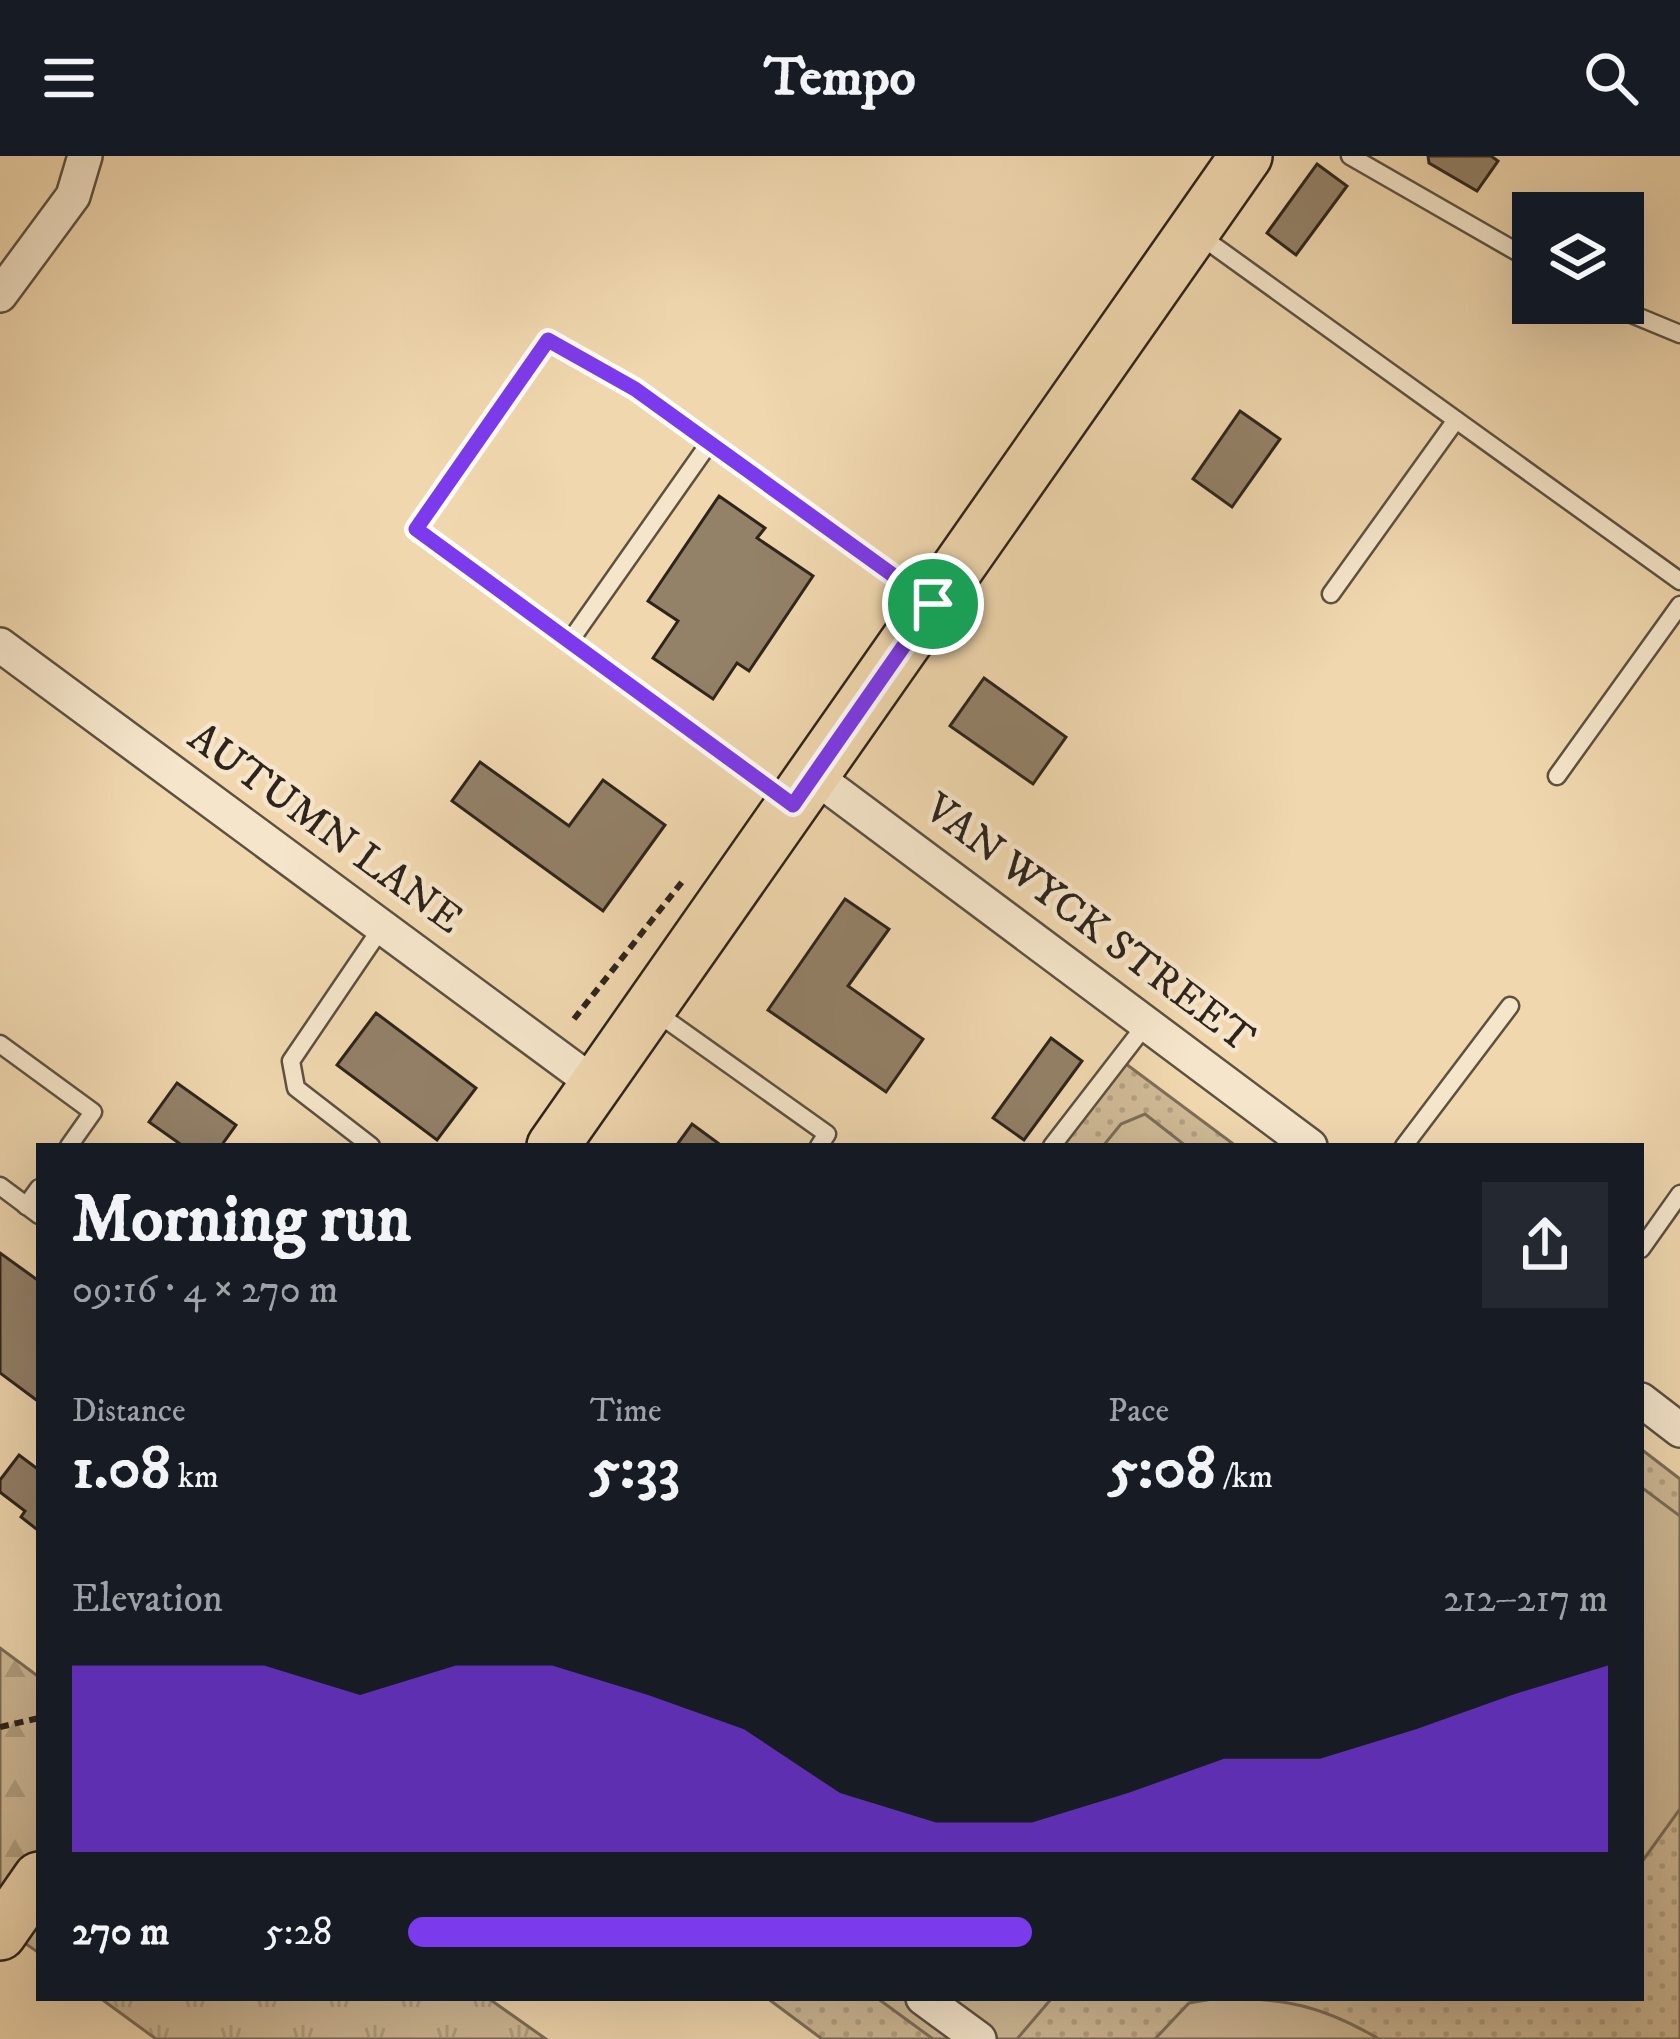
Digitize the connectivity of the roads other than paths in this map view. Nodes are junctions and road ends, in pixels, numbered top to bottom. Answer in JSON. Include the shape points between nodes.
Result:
{"nodes":[{"id":1,"x":85,"y":156,"type":"edge"},
{"id":2,"x":1246,"y":156,"type":"edge"},
{"id":3,"x":1350,"y":156,"type":"edge"},
{"id":4,"x":1193,"y":231,"type":"junction"},
{"id":5,"x":1512,"y":249,"type":"edge"},
{"id":6,"x":0,"y":295,"type":"edge"},
{"id":7,"x":1644,"y":319,"type":"edge"},
{"id":8,"x":1680,"y":334,"type":"edge"},
{"id":9,"x":1456,"y":420,"type":"junction"},
{"id":10,"x":710,"y":442,"type":"junction"},
{"id":11,"x":1680,"y":581,"type":"edge"},
{"id":12,"x":1331,"y":594,"type":"dead end"},
{"id":13,"x":933,"y":604,"type":"junction"},
{"id":14,"x":1680,"y":605,"type":"edge"},
{"id":15,"x":570,"y":641,"type":"junction"},
{"id":16,"x":0,"y":645,"type":"edge"},
{"id":17,"x":1557,"y":776,"type":"dead end"},
{"id":18,"x":803,"y":790,"type":"junction"},
{"id":19,"x":382,"y":927,"type":"junction"},
{"id":20,"x":1510,"y":1006,"type":"dead end"},
{"id":21,"x":650,"y":1009,"type":"junction"},
{"id":22,"x":1148,"y":1022,"type":"junction"},
{"id":23,"x":0,"y":1044,"type":"edge"},
{"id":24,"x":596,"y":1084,"type":"junction"},
{"id":25,"x":71,"y":1143,"type":"edge"},
{"id":26,"x":367,"y":1143,"type":"edge"},
{"id":27,"x":555,"y":1143,"type":"edge"},
{"id":28,"x":821,"y":1143,"type":"edge"},
{"id":29,"x":1054,"y":1143,"type":"edge"},
{"id":30,"x":1306,"y":1143,"type":"edge"},
{"id":31,"x":1406,"y":1143,"type":"edge"},
{"id":32,"x":0,"y":1186,"type":"edge"},
{"id":33,"x":1680,"y":1194,"type":"edge"},
{"id":34,"x":33,"y":1210,"type":"edge"},
{"id":35,"x":1644,"y":1245,"type":"edge"},
{"id":36,"x":1644,"y":1402,"type":"edge"},
{"id":37,"x":1680,"y":1430,"type":"edge"},
{"id":38,"x":36,"y":1882,"type":"edge"},
{"id":39,"x":0,"y":1934,"type":"edge"},
{"id":40,"x":927,"y":2001,"type":"edge"},
{"id":41,"x":979,"y":2039,"type":"edge"}],
"edges":[{"from":1,"to":6,"type":"street","via":[[73,196]]},
{"from":2,"to":4,"type":"main road"},
{"from":3,"to":5,"type":"lane"},
{"from":4,"to":9,"type":"lane"},
{"from":4,"to":13,"type":"main road"},
{"from":7,"to":8,"type":"lane"},
{"from":9,"to":11,"type":"lane"},
{"from":9,"to":12,"type":"lane"},
{"from":10,"to":13,"type":"lane"},
{"from":10,"to":15,"type":"lane"},
{"from":10,"to":15,"type":"lane","via":[[548,340],[416,529]]},
{"from":13,"to":18,"type":"main road"},
{"from":14,"to":17,"type":"lane"},
{"from":15,"to":18,"type":"lane"},
{"from":16,"to":19,"type":"street","name":"AUTUMN LANE"},
{"from":18,"to":21,"type":"main road"},
{"from":18,"to":22,"type":"street","name":"VAN WYCK STREET"},
{"from":19,"to":24,"type":"street","name":"AUTUMN LANE"},
{"from":19,"to":26,"type":"lane","via":[[291,1061],[296,1088]]},
{"from":20,"to":31,"type":"lane"},
{"from":21,"to":24,"type":"main road"},
{"from":21,"to":28,"type":"lane","via":[[827,1134]]},
{"from":22,"to":29,"type":"lane"},
{"from":22,"to":30,"type":"street","name":"VAN WYCK STREET"},
{"from":23,"to":25,"type":"lane","via":[[93,1112]]},
{"from":24,"to":27,"type":"main road"},
{"from":32,"to":34,"type":"lane"},
{"from":33,"to":35,"type":"lane"},
{"from":36,"to":37,"type":"street"},
{"from":38,"to":39,"type":"main road"},
{"from":40,"to":41,"type":"street"}]}
